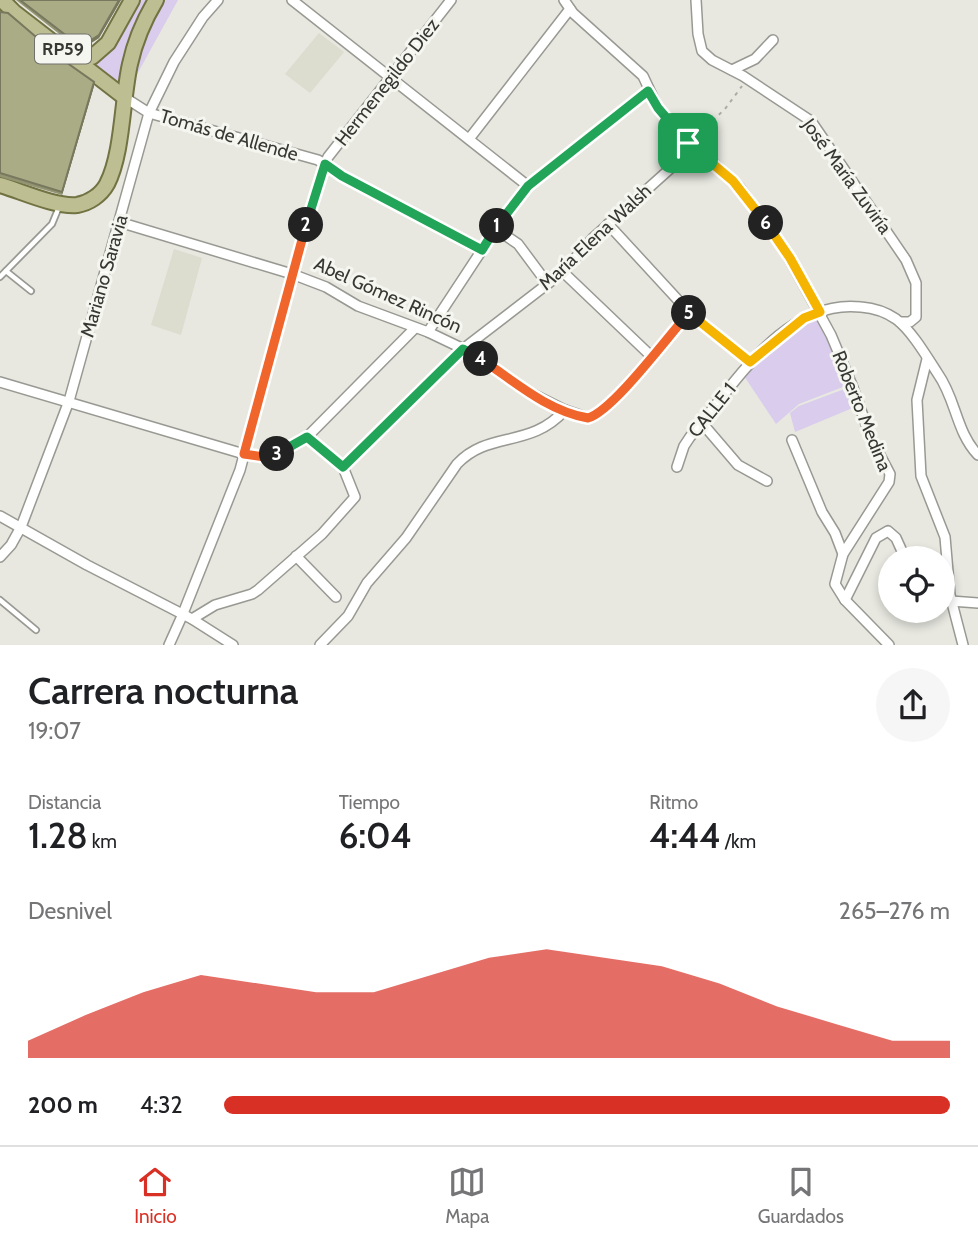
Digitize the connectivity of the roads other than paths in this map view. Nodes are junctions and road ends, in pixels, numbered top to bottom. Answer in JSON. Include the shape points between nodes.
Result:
{"nodes":[{"id":1,"x":2,"y":0,"type":"edge"},
{"id":2,"x":132,"y":0,"type":"edge"},
{"id":3,"x":156,"y":0,"type":"edge"},
{"id":4,"x":218,"y":0,"type":"edge"},
{"id":5,"x":292,"y":0,"type":"edge"},
{"id":6,"x":451,"y":0,"type":"edge"},
{"id":7,"x":696,"y":0,"type":"edge"},
{"id":8,"x":567,"y":4,"type":"edge"},
{"id":9,"x":773,"y":40,"type":"dead end"},
{"id":10,"x":70,"y":55,"type":"junction"},
{"id":11,"x":732,"y":70,"type":"junction"},
{"id":12,"x":390,"y":77,"type":"junction"},
{"id":13,"x":648,"y":91,"type":"junction"},
{"id":14,"x":124,"y":97,"type":"junction"},
{"id":15,"x":149,"y":113,"type":"junction"},
{"id":16,"x":469,"y":139,"type":"junction"},
{"id":17,"x":690,"y":146,"type":"junction"},
{"id":18,"x":325,"y":164,"type":"junction"},
{"id":19,"x":0,"y":185,"type":"edge"},
{"id":20,"x":528,"y":186,"type":"junction"},
{"id":21,"x":60,"y":203,"type":"junction"},
{"id":22,"x":119,"y":222,"type":"junction"},
{"id":23,"x":608,"y":224,"type":"junction"},
{"id":24,"x":496,"y":229,"type":"junction"},
{"id":25,"x":482,"y":250,"type":"junction"},
{"id":26,"x":6,"y":271,"type":"junction"},
{"id":27,"x":563,"y":272,"type":"junction"},
{"id":28,"x":292,"y":274,"type":"junction"},
{"id":29,"x":0,"y":277,"type":"edge"},
{"id":30,"x":547,"y":283,"type":"junction"},
{"id":31,"x":31,"y":291,"type":"dead end"},
{"id":32,"x":689,"y":312,"type":"junction"},
{"id":33,"x":820,"y":312,"type":"junction"},
{"id":34,"x":916,"y":317,"type":"junction"},
{"id":35,"x":900,"y":322,"type":"junction"},
{"id":36,"x":414,"y":329,"type":"junction"},
{"id":37,"x":428,"y":332,"type":"junction"},
{"id":38,"x":919,"y":347,"type":"junction"},
{"id":39,"x":463,"y":349,"type":"junction"},
{"id":40,"x":652,"y":356,"type":"junction"},
{"id":41,"x":927,"y":359,"type":"junction"},
{"id":42,"x":750,"y":362,"type":"junction"},
{"id":43,"x":0,"y":382,"type":"edge"},
{"id":44,"x":69,"y":401,"type":"junction"},
{"id":45,"x":565,"y":410,"type":"junction"},
{"id":46,"x":702,"y":423,"type":"junction"},
{"id":47,"x":307,"y":437,"type":"junction"},
{"id":48,"x":792,"y":440,"type":"dead end"},
{"id":49,"x":244,"y":454,"type":"junction"},
{"id":50,"x":978,"y":455,"type":"edge"},
{"id":51,"x":343,"y":467,"type":"junction"},
{"id":52,"x":677,"y":467,"type":"dead end"},
{"id":53,"x":767,"y":481,"type":"dead end"},
{"id":54,"x":0,"y":516,"type":"edge"},
{"id":55,"x":21,"y":527,"type":"junction"},
{"id":56,"x":899,"y":546,"type":"edge"},
{"id":57,"x":946,"y":546,"type":"edge"},
{"id":58,"x":843,"y":554,"type":"junction"},
{"id":59,"x":296,"y":556,"type":"junction"},
{"id":60,"x":0,"y":557,"type":"edge"},
{"id":61,"x":336,"y":597,"type":"dead end"},
{"id":62,"x":955,"y":598,"type":"edge"},
{"id":63,"x":0,"y":600,"type":"edge"},
{"id":64,"x":845,"y":600,"type":"junction"},
{"id":65,"x":978,"y":603,"type":"edge"},
{"id":66,"x":187,"y":618,"type":"junction"},
{"id":67,"x":955,"y":619,"type":"edge"},
{"id":68,"x":36,"y":630,"type":"dead end"},
{"id":69,"x":169,"y":645,"type":"edge"},
{"id":70,"x":233,"y":645,"type":"edge"},
{"id":71,"x":320,"y":645,"type":"edge"},
{"id":72,"x":889,"y":645,"type":"edge"},
{"id":73,"x":963,"y":645,"type":"edge"}],
"edges":[{"from":1,"to":10,"type":"main road","number":"RP59"},
{"from":2,"to":10,"type":"main road","number":"RP59","via":[[97,54],[86,58]]},
{"from":3,"to":14,"type":"main road","via":[[138,37]]},
{"from":4,"to":15,"type":"street","name":"Mariano Saravia","via":[[174,62]]},
{"from":5,"to":12,"type":"street"},
{"from":6,"to":12,"type":"street","name":"Hermenegildo Diez"},
{"from":7,"to":11,"type":"street","name":"José María Zuviría","via":[[702,51]]},
{"from":8,"to":13,"type":"street","via":[[643,76]]},
{"from":8,"to":16,"type":"street"},
{"from":9,"to":11,"type":"street","via":[[755,59]]},
{"from":10,"to":14,"type":"main road","number":"RP59"},
{"from":11,"to":34,"type":"street","name":"José María Zuviría","via":[[807,116],[914,274]]},
{"from":12,"to":16,"type":"street"},
{"from":12,"to":18,"type":"street","name":"Hermenegildo Diez"},
{"from":13,"to":17,"type":"street"},
{"from":13,"to":20,"type":"street"},
{"from":14,"to":15,"type":"street","name":"Tomás de Allende"},
{"from":14,"to":21,"type":"main road","via":[[107,185],[90,201]]},
{"from":15,"to":18,"type":"street","name":"Tomás de Allende"},
{"from":15,"to":22,"type":"street","name":"Mariano Saravia"},
{"from":16,"to":20,"type":"street"},
{"from":17,"to":23,"type":"street","name":"María Elena Walsh"},
{"from":17,"to":33,"type":"street","via":[[740,188],[783,247]]},
{"from":18,"to":25,"type":"street","name":"Tomás de Allende"},
{"from":18,"to":28,"type":"street","name":"Hermenegildo Diez"},
{"from":19,"to":21,"type":"main road"},
{"from":20,"to":24,"type":"street"},
{"from":21,"to":26,"type":"lane","via":[[52,224]]},
{"from":22,"to":28,"type":"street","name":"Abel Gómez Rincón"},
{"from":22,"to":44,"type":"street","name":"Mariano Saravia"},
{"from":23,"to":27,"type":"street","name":"María Elena Walsh"},
{"from":23,"to":32,"type":"street"},
{"from":24,"to":25,"type":"street"},
{"from":24,"to":30,"type":"street","via":[[518,244]]},
{"from":25,"to":37,"type":"street"},
{"from":26,"to":29,"type":"lane"},
{"from":26,"to":31,"type":"lane"},
{"from":27,"to":30,"type":"street","name":"María Elena Walsh"},
{"from":27,"to":40,"type":"street"},
{"from":28,"to":36,"type":"street","name":"Abel Gómez Rincón"},
{"from":28,"to":49,"type":"street","name":"Hermenegildo Diez"},
{"from":30,"to":39,"type":"street","name":"María Elena Walsh"},
{"from":32,"to":40,"type":"street"},
{"from":32,"to":42,"type":"street"},
{"from":33,"to":35,"type":"street","name":"CALLE 1","via":[[841,306],[867,307]]},
{"from":33,"to":42,"type":"street","name":"CALLE 1","via":[[804,318]]},
{"from":33,"to":58,"type":"street","name":"Roberto Medina","via":[[890,474]]},
{"from":34,"to":35,"type":"street"},
{"from":34,"to":38,"type":"street","name":"José María Zuviría"},
{"from":35,"to":38,"type":"street","name":"CALLE 1"},
{"from":36,"to":37,"type":"street","name":"Abel Gómez Rincón"},
{"from":36,"to":47,"type":"street"},
{"from":37,"to":39,"type":"street","name":"Abel Gómez Rincón"},
{"from":38,"to":41,"type":"street","name":"CALLE 1"},
{"from":39,"to":45,"type":"street","name":"Abel Gómez Rincón"},
{"from":39,"to":51,"type":"street","name":"María Elena Walsh"},
{"from":40,"to":45,"type":"street","name":"Abel Gómez Rincón","via":[[600,412],[588,418]]},
{"from":41,"to":50,"type":"street","name":"CALLE 1","via":[[945,385],[966,442]]},
{"from":41,"to":57,"type":"street","via":[[917,400],[920,467]]},
{"from":42,"to":46,"type":"street","name":"CALLE 1"},
{"from":43,"to":44,"type":"street"},
{"from":44,"to":49,"type":"street"},
{"from":44,"to":55,"type":"street","name":"Mariano Saravia"},
{"from":45,"to":71,"type":"street","via":[[533,434],[466,454],[406,538],[366,583],[348,616]]},
{"from":46,"to":52,"type":"street","name":"CALLE 1","via":[[684,446]]},
{"from":46,"to":53,"type":"street","via":[[738,465]]},
{"from":47,"to":49,"type":"street","via":[[265,457]]},
{"from":47,"to":51,"type":"street"},
{"from":48,"to":58,"type":"street"},
{"from":49,"to":66,"type":"street","name":"Hermenegildo Diez"},
{"from":51,"to":59,"type":"street","via":[[355,497]]},
{"from":54,"to":55,"type":"street"},
{"from":55,"to":60,"type":"street","name":"Mariano Saravia"},
{"from":55,"to":66,"type":"street"},
{"from":56,"to":64,"type":"street","via":[[893,534],[881,533]]},
{"from":58,"to":64,"type":"street","name":"Roberto Medina","via":[[835,584]]},
{"from":59,"to":61,"type":"street"},
{"from":59,"to":66,"type":"street","via":[[252,594]]},
{"from":62,"to":65,"type":"street"},
{"from":63,"to":68,"type":"lane"},
{"from":64,"to":72,"type":"street"},
{"from":66,"to":69,"type":"street","name":"Hermenegildo Diez"},
{"from":66,"to":70,"type":"street"},
{"from":67,"to":73,"type":"street"}]}
